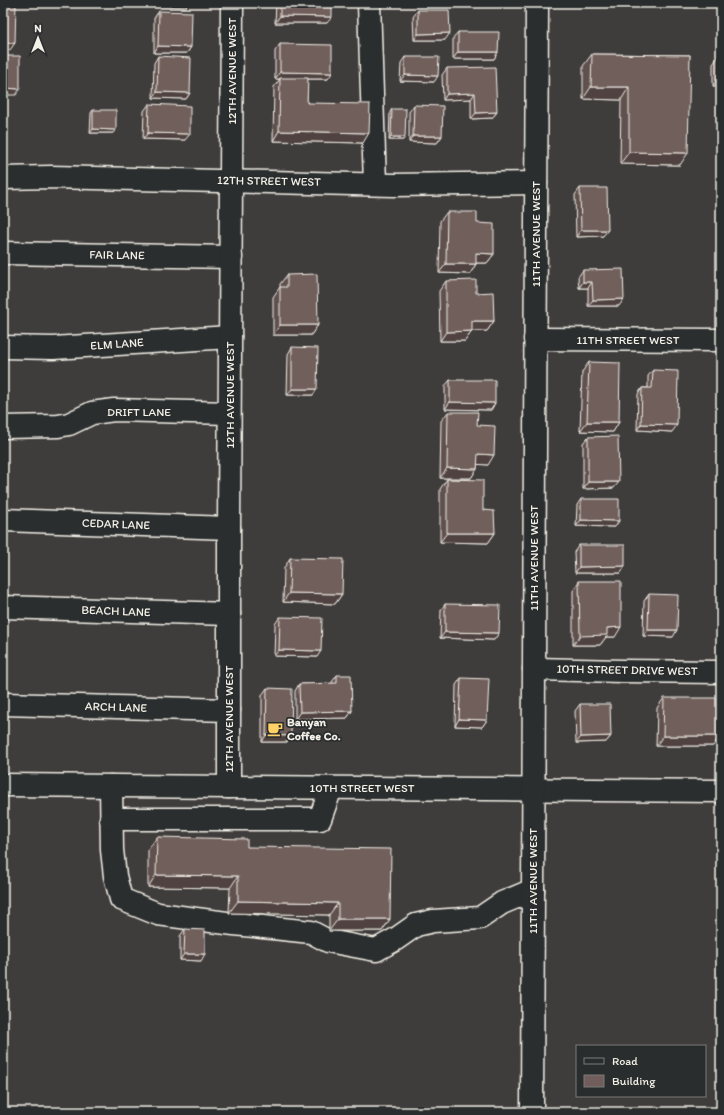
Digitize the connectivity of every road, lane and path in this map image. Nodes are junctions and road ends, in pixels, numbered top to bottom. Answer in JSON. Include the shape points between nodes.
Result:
{"nodes":[{"id":1,"x":232,"y":3,"type":"edge"},
{"id":2,"x":370,"y":3,"type":"edge"},
{"id":3,"x":536,"y":3,"type":"edge"},
{"id":4,"x":3,"y":178,"type":"edge"},
{"id":5,"x":232,"y":180,"type":"junction"},
{"id":6,"x":536,"y":182,"type":"junction"},
{"id":7,"x":375,"y":184,"type":"junction"},
{"id":8,"x":3,"y":253,"type":"edge"},
{"id":9,"x":231,"y":257,"type":"junction"},
{"id":10,"x":230,"y":337,"type":"junction"},
{"id":11,"x":535,"y":339,"type":"junction"},
{"id":12,"x":721,"y":340,"type":"edge"},
{"id":13,"x":3,"y":347,"type":"edge"},
{"id":14,"x":229,"y":413,"type":"junction"},
{"id":15,"x":3,"y":427,"type":"edge"},
{"id":16,"x":3,"y":520,"type":"edge"},
{"id":17,"x":228,"y":528,"type":"junction"},
{"id":18,"x":3,"y":608,"type":"edge"},
{"id":19,"x":228,"y":614,"type":"junction"},
{"id":20,"x":534,"y":669,"type":"junction"},
{"id":21,"x":721,"y":672,"type":"edge"},
{"id":22,"x":3,"y":704,"type":"edge"},
{"id":23,"x":229,"y":710,"type":"junction"},
{"id":24,"x":3,"y":785,"type":"edge"},
{"id":25,"x":111,"y":786,"type":"junction"},
{"id":26,"x":229,"y":787,"type":"junction"},
{"id":27,"x":331,"y":788,"type":"junction"},
{"id":28,"x":533,"y":790,"type":"junction"},
{"id":29,"x":721,"y":791,"type":"edge"},
{"id":30,"x":111,"y":819,"type":"junction"},
{"id":31,"x":533,"y":890,"type":"junction"},
{"id":32,"x":532,"y":1112,"type":"edge"}],
"edges":[{"from":1,"to":5,"type":"street","name":"12TH AVENUE WEST"},
{"from":2,"to":7,"type":"street"},
{"from":3,"to":6,"type":"street","name":"11TH AVENUE WEST"},
{"from":4,"to":5,"type":"street","name":"12TH STREET WEST"},
{"from":5,"to":7,"type":"street","name":"12TH STREET WEST"},
{"from":5,"to":9,"type":"street","name":"12TH AVENUE WEST"},
{"from":6,"to":7,"type":"street","name":"12TH STREET WEST"},
{"from":6,"to":11,"type":"street","name":"11TH AVENUE WEST"},
{"from":8,"to":9,"type":"street","name":"FAIR LANE"},
{"from":9,"to":10,"type":"street","name":"12TH AVENUE WEST"},
{"from":10,"to":13,"type":"street","name":"ELM LANE","via":[[53,348]]},
{"from":10,"to":14,"type":"street","name":"12TH AVENUE WEST"},
{"from":11,"to":12,"type":"street","name":"11TH STREET WEST"},
{"from":11,"to":20,"type":"street","name":"11TH AVENUE WEST"},
{"from":14,"to":15,"type":"street","name":"DRIFT LANE","via":[[114,410],[92,413],[69,424],[58,426]]},
{"from":14,"to":17,"type":"street","name":"12TH AVENUE WEST"},
{"from":16,"to":17,"type":"street","name":"CEDAR LANE"},
{"from":17,"to":19,"type":"street","name":"12TH AVENUE WEST"},
{"from":18,"to":19,"type":"street","name":"BEACH LANE"},
{"from":19,"to":23,"type":"street","name":"12TH AVENUE WEST"},
{"from":20,"to":21,"type":"street","name":"10TH STREET DRIVE WEST"},
{"from":20,"to":28,"type":"street","name":"11TH AVENUE WEST"},
{"from":22,"to":23,"type":"street","name":"ARCH LANE"},
{"from":23,"to":26,"type":"street","name":"12TH AVENUE WEST"},
{"from":24,"to":25,"type":"street","name":"10TH STREET WEST"},
{"from":25,"to":26,"type":"street","name":"10TH STREET WEST"},
{"from":25,"to":30,"type":"street"},
{"from":26,"to":27,"type":"street","name":"10TH STREET WEST"},
{"from":27,"to":28,"type":"street","name":"10TH STREET WEST"},
{"from":27,"to":30,"type":"street","via":[[320,819]]},
{"from":28,"to":29,"type":"street","name":"10TH STREET WEST"},
{"from":28,"to":31,"type":"street","name":"11TH AVENUE WEST"},
{"from":30,"to":31,"type":"street","via":[[115,876],[121,899],[158,914],[311,932],[328,941],[376,950],[416,925],[433,921],[480,918],[502,903]]},
{"from":31,"to":32,"type":"street","name":"11TH AVENUE WEST"}]}
